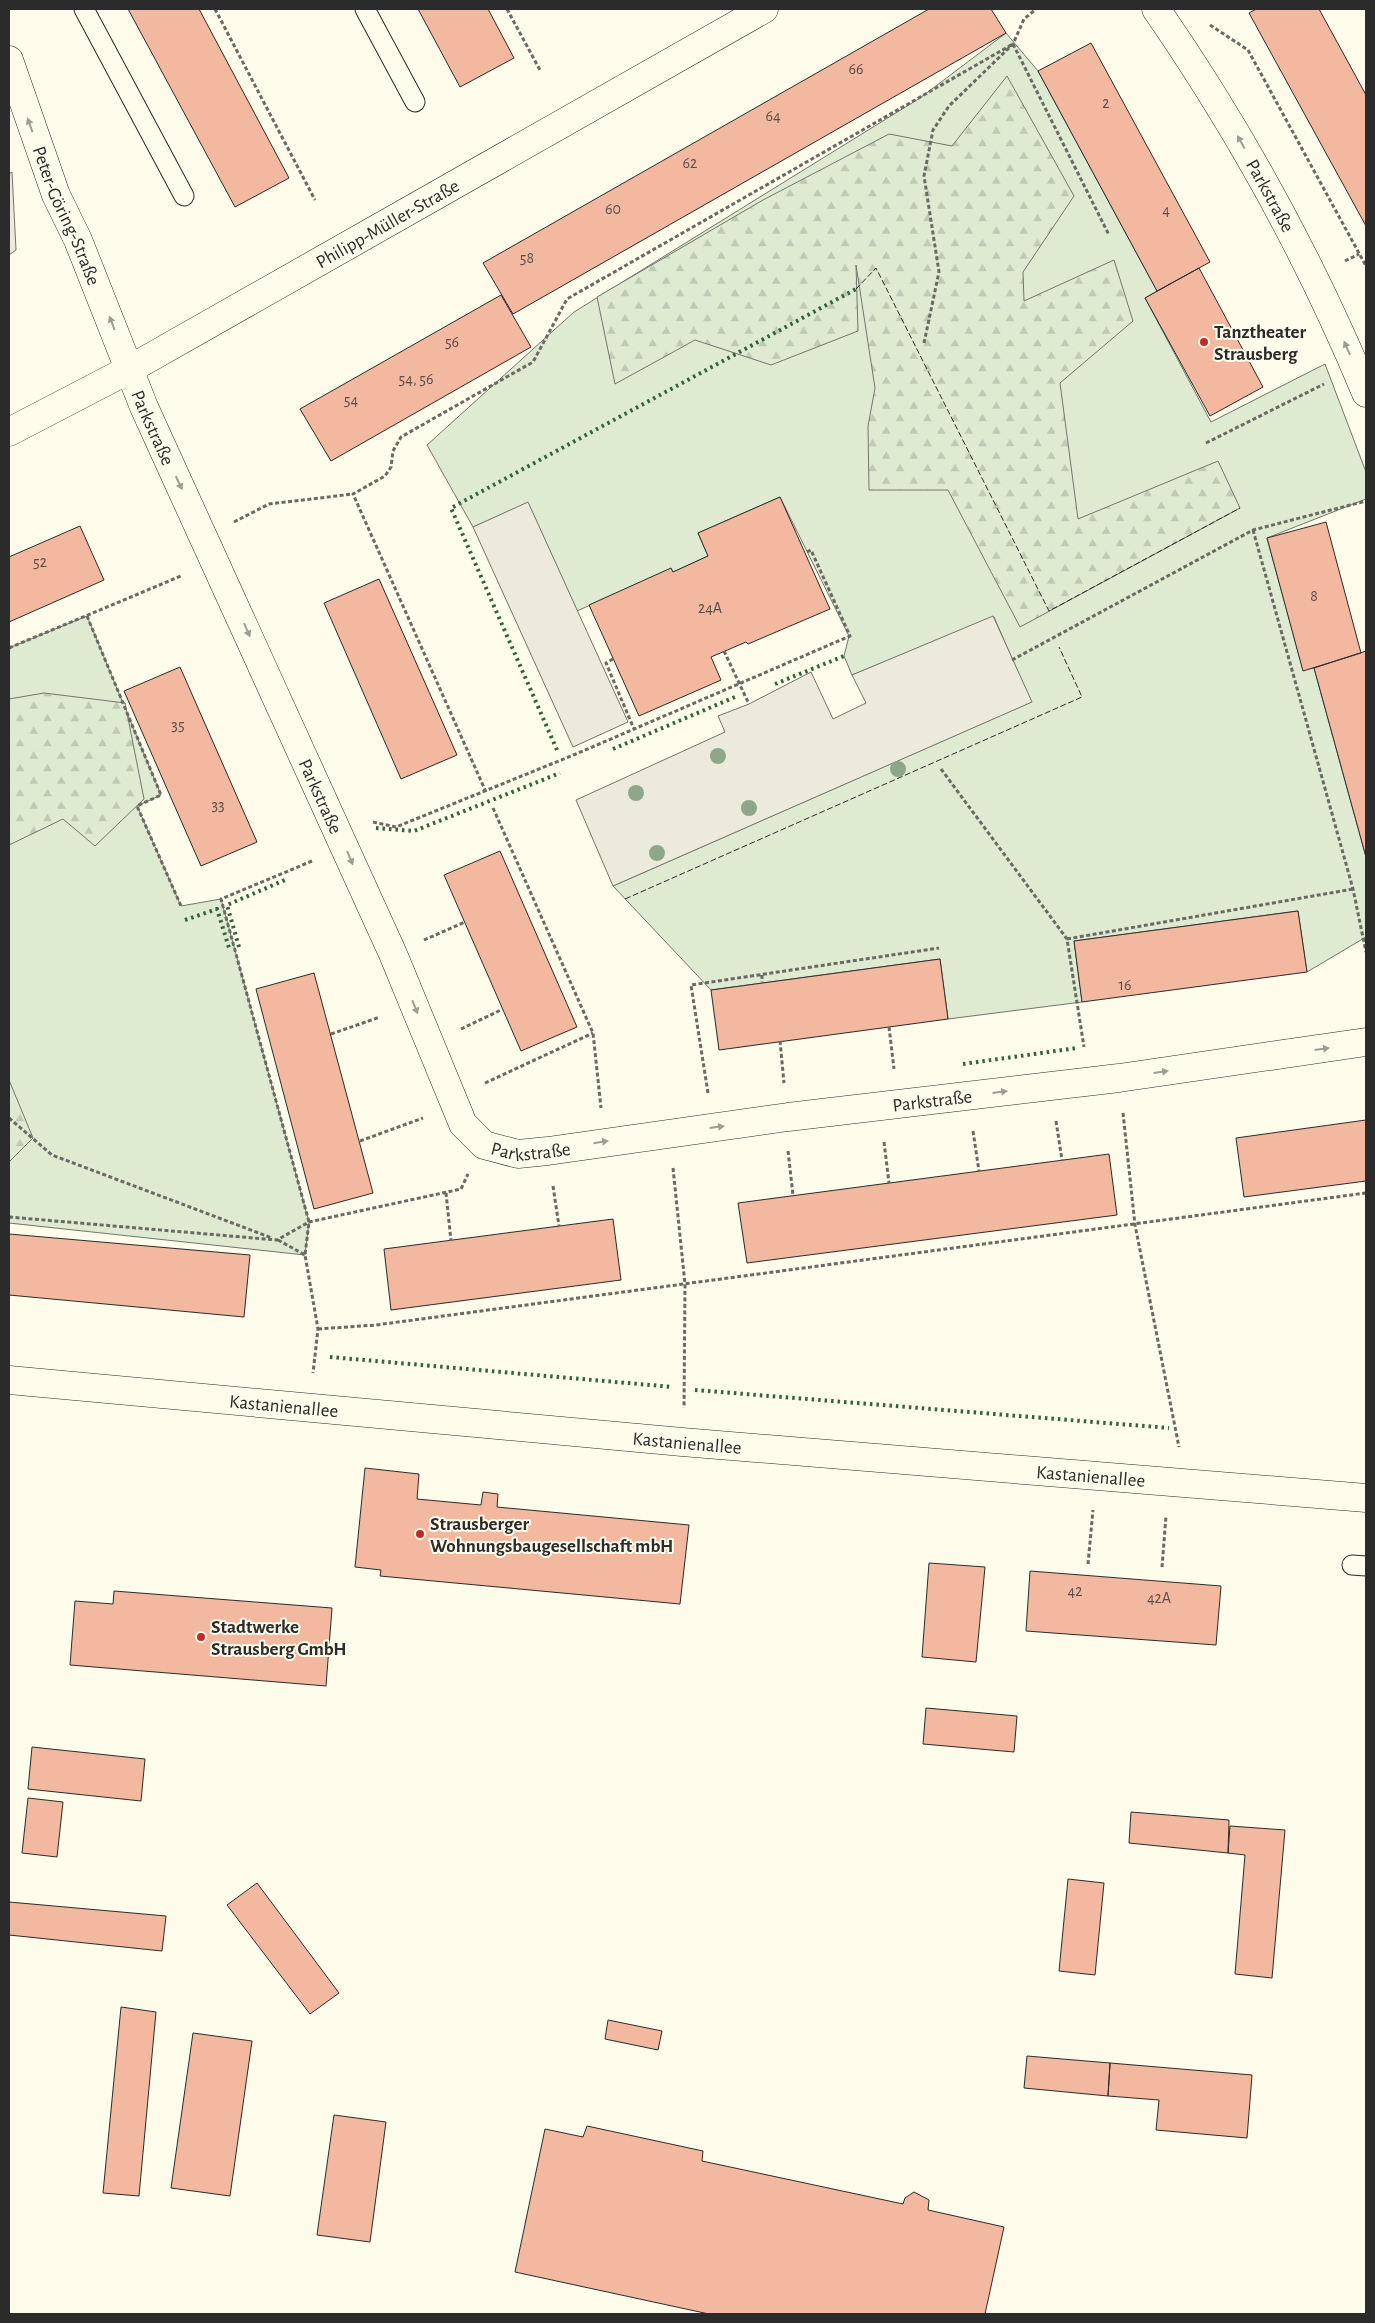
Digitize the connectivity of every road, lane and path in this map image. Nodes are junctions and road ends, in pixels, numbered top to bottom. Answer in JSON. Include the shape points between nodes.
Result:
{"nodes":[{"id":1,"x":84,"y":9,"type":"edge"},
{"id":2,"x":214,"y":9,"type":"edge"},
{"id":3,"x":365,"y":9,"type":"edge"},
{"id":4,"x":506,"y":9,"type":"edge"},
{"id":5,"x":764,"y":9,"type":"edge"},
{"id":6,"x":1036,"y":9,"type":"edge"},
{"id":7,"x":1156,"y":9,"type":"edge"},
{"id":8,"x":1206,"y":22,"type":"dead end"},
{"id":9,"x":1014,"y":44,"type":"junction"},
{"id":10,"x":9,"y":60,"type":"edge"},
{"id":11,"x":541,"y":72,"type":"dead end"},
{"id":12,"x":414,"y":102,"type":"dead end"},
{"id":13,"x":184,"y":196,"type":"dead end"},
{"id":14,"x":315,"y":200,"type":"dead end"},
{"id":15,"x":1109,"y":235,"type":"dead end"},
{"id":16,"x":1366,"y":266,"type":"edge"},
{"id":17,"x":924,"y":343,"type":"dead end"},
{"id":18,"x":1356,"y":367,"type":"junction"},
{"id":19,"x":130,"y":369,"type":"junction"},
{"id":20,"x":1366,"y":393,"type":"edge"},
{"id":21,"x":9,"y":432,"type":"edge"},
{"id":22,"x":1206,"y":443,"type":"dead end"},
{"id":23,"x":353,"y":494,"type":"junction"},
{"id":24,"x":1366,"y":501,"type":"edge"},
{"id":25,"x":249,"y":515,"type":"dead end"},
{"id":26,"x":1253,"y":530,"type":"junction"},
{"id":27,"x":805,"y":552,"type":"dead end"},
{"id":28,"x":216,"y":561,"type":"junction"},
{"id":29,"x":87,"y":616,"type":"junction"},
{"id":30,"x":9,"y":648,"type":"edge"},
{"id":31,"x":724,"y":651,"type":"dead end"},
{"id":32,"x":613,"y":659,"type":"dead end"},
{"id":33,"x":1012,"y":660,"type":"dead end"},
{"id":34,"x":740,"y":683,"type":"junction"},
{"id":35,"x":749,"y":704,"type":"dead end"},
{"id":36,"x":634,"y":729,"type":"junction"},
{"id":37,"x":940,"y":769,"type":"dead end"},
{"id":38,"x":486,"y":792,"type":"junction"},
{"id":39,"x":493,"y":808,"type":"dead end"},
{"id":40,"x":342,"y":840,"type":"junction"},
{"id":41,"x":1353,"y":889,"type":"junction"},
{"id":42,"x":181,"y":906,"type":"dead end"},
{"id":43,"x":465,"y":922,"type":"dead end"},
{"id":44,"x":1068,"y":939,"type":"junction"},
{"id":45,"x":939,"y":948,"type":"dead end"},
{"id":46,"x":1366,"y":952,"type":"edge"},
{"id":47,"x":393,"y":954,"type":"junction"},
{"id":48,"x":762,"y":975,"type":"junction"},
{"id":49,"x":762,"y":982,"type":"dead end"},
{"id":50,"x":503,"y":1009,"type":"dead end"},
{"id":51,"x":377,"y":1018,"type":"dead end"},
{"id":52,"x":889,"y":1027,"type":"dead end"},
{"id":53,"x":593,"y":1033,"type":"junction"},
{"id":54,"x":331,"y":1034,"type":"dead end"},
{"id":55,"x":780,"y":1041,"type":"dead end"},
{"id":56,"x":1366,"y":1042,"type":"edge"},
{"id":57,"x":430,"y":1043,"type":"junction"},
{"id":58,"x":1119,"y":1078,"type":"junction"},
{"id":59,"x":1090,"y":1081,"type":"junction"},
{"id":60,"x":968,"y":1096,"type":"junction"},
{"id":61,"x":452,"y":1098,"type":"junction"},
{"id":62,"x":889,"y":1105,"type":"junction"},
{"id":63,"x":9,"y":1118,"type":"edge"},
{"id":64,"x":786,"y":1118,"type":"junction"},
{"id":65,"x":714,"y":1128,"type":"junction"},
{"id":66,"x":669,"y":1132,"type":"junction"},
{"id":67,"x":360,"y":1141,"type":"dead end"},
{"id":68,"x":605,"y":1141,"type":"junction"},
{"id":69,"x":484,"y":1145,"type":"junction"},
{"id":70,"x":978,"y":1171,"type":"dead end"},
{"id":71,"x":889,"y":1183,"type":"dead end"},
{"id":72,"x":446,"y":1192,"type":"junction"},
{"id":73,"x":1366,"y":1193,"type":"edge"},
{"id":74,"x":793,"y":1195,"type":"dead end"},
{"id":75,"x":9,"y":1217,"type":"edge"},
{"id":76,"x":309,"y":1222,"type":"junction"},
{"id":77,"x":1135,"y":1225,"type":"junction"},
{"id":78,"x":277,"y":1240,"type":"junction"},
{"id":79,"x":451,"y":1241,"type":"dead end"},
{"id":80,"x":305,"y":1255,"type":"junction"},
{"id":81,"x":685,"y":1284,"type":"junction"},
{"id":82,"x":318,"y":1329,"type":"junction"},
{"id":83,"x":313,"y":1366,"type":"dead end"},
{"id":84,"x":9,"y":1380,"type":"edge"},
{"id":85,"x":685,"y":1401,"type":"dead end"},
{"id":86,"x":1179,"y":1442,"type":"dead end"},
{"id":87,"x":1096,"y":1477,"type":"junction"},
{"id":88,"x":1168,"y":1483,"type":"junction"},
{"id":89,"x":1366,"y":1498,"type":"edge"},
{"id":90,"x":1088,"y":1564,"type":"dead end"},
{"id":91,"x":1162,"y":1567,"type":"dead end"}],
"edges":[{"from":1,"to":13,"type":"lane"},
{"from":2,"to":14,"type":"path"},
{"from":3,"to":12,"type":"lane"},
{"from":4,"to":11,"type":"path"},
{"from":5,"to":19,"type":"street","name":"Philipp-Müller-Straße"},
{"from":6,"to":9,"type":"path","via":[[1024,18]]},
{"from":18,"to":7,"type":"street","name":"Parkstraße","one_way":true,"via":[[1293,237],[1238,135]]},
{"from":8,"to":16,"type":"path","via":[[1248,50]]},
{"from":9,"to":15,"type":"path"},
{"from":9,"to":17,"type":"path","via":[[949,106],[933,130],[924,176],[940,272]]},
{"from":9,"to":23,"type":"path","via":[[567,299],[532,362],[401,437],[393,451],[392,467],[385,476]]},
{"from":19,"to":10,"type":"street","name":"Peter-Göring-Straße","one_way":true,"via":[[78,240],[56,195]]},
{"from":18,"to":20,"type":"street","name":"Parkstraße"},
{"from":18,"to":22,"type":"path"},
{"from":19,"to":21,"type":"street","name":"Philipp-Müller-Straße"},
{"from":19,"to":28,"type":"street","name":"Parkstraße","one_way":true,"via":[[144,407]]},
{"from":23,"to":25,"type":"path","via":[[269,504]]},
{"from":23,"to":38,"type":"path"},
{"from":24,"to":26,"type":"path"},
{"from":26,"to":33,"type":"path"},
{"from":26,"to":41,"type":"path"},
{"from":27,"to":34,"type":"path","via":[[811,550],[850,636]]},
{"from":28,"to":29,"type":"path"},
{"from":28,"to":40,"type":"street","name":"Parkstraße","one_way":true},
{"from":29,"to":30,"type":"path"},
{"from":29,"to":42,"type":"path","via":[[161,795],[137,806]]},
{"from":31,"to":34,"type":"path"},
{"from":32,"to":36,"type":"path","via":[[606,663]]},
{"from":34,"to":35,"type":"path"},
{"from":34,"to":36,"type":"path"},
{"from":36,"to":38,"type":"path"},
{"from":37,"to":44,"type":"path"},
{"from":38,"to":40,"type":"path","via":[[396,827],[367,821]]},
{"from":39,"to":53,"type":"path"},
{"from":40,"to":47,"type":"street","name":"Parkstraße","one_way":true},
{"from":40,"to":76,"type":"path","via":[[221,899]]},
{"from":41,"to":44,"type":"path"},
{"from":41,"to":46,"type":"path"},
{"from":43,"to":47,"type":"path"},
{"from":44,"to":59,"type":"path"},
{"from":45,"to":48,"type":"path"},
{"from":47,"to":57,"type":"street","name":"Parkstraße","one_way":true},
{"from":48,"to":49,"type":"path"},
{"from":48,"to":65,"type":"path","via":[[691,985]]},
{"from":50,"to":57,"type":"path"},
{"from":51,"to":54,"type":"path"},
{"from":52,"to":62,"type":"path"},
{"from":53,"to":61,"type":"path"},
{"from":53,"to":68,"type":"path"},
{"from":55,"to":64,"type":"path"},
{"from":58,"to":56,"type":"street","name":"Parkstraße","one_way":true},
{"from":57,"to":61,"type":"street","name":"Parkstraße"},
{"from":58,"to":59,"type":"street","name":"Parkstraße"},
{"from":58,"to":77,"type":"path"},
{"from":60,"to":59,"type":"street","name":"Parkstraße","one_way":true},
{"from":60,"to":62,"type":"street","name":"Parkstraße"},
{"from":60,"to":70,"type":"path"},
{"from":61,"to":67,"type":"path","via":[[438,1113]]},
{"from":61,"to":69,"type":"street","name":"Parkstraße","via":[[463,1124]]},
{"from":62,"to":64,"type":"street","name":"Parkstraße"},
{"from":62,"to":71,"type":"path"},
{"from":63,"to":78,"type":"path","via":[[52,1155]]},
{"from":65,"to":64,"type":"street","name":"Parkstraße","one_way":true},
{"from":64,"to":74,"type":"path"},
{"from":65,"to":66,"type":"street","name":"Parkstraße"},
{"from":66,"to":68,"type":"street","name":"Parkstraße"},
{"from":66,"to":81,"type":"path"},
{"from":69,"to":68,"type":"street","name":"Parkstraße","one_way":true,"via":[[518,1154]]},
{"from":69,"to":72,"type":"path","via":[[460,1189]]},
{"from":72,"to":76,"type":"path"},
{"from":72,"to":79,"type":"path"},
{"from":73,"to":77,"type":"path"},
{"from":75,"to":78,"type":"path"},
{"from":76,"to":78,"type":"path"},
{"from":76,"to":80,"type":"path"},
{"from":77,"to":81,"type":"path"},
{"from":77,"to":86,"type":"path"},
{"from":78,"to":80,"type":"path"},
{"from":80,"to":82,"type":"path"},
{"from":81,"to":82,"type":"path","via":[[376,1325]]},
{"from":81,"to":85,"type":"path"},
{"from":82,"to":83,"type":"path"},
{"from":84,"to":87,"type":"street","name":"Kastanienallee"},
{"from":87,"to":88,"type":"street","name":"Kastanienallee"},
{"from":87,"to":90,"type":"path"},
{"from":88,"to":89,"type":"street","name":"Kastanienallee"},
{"from":88,"to":91,"type":"path"}]}
